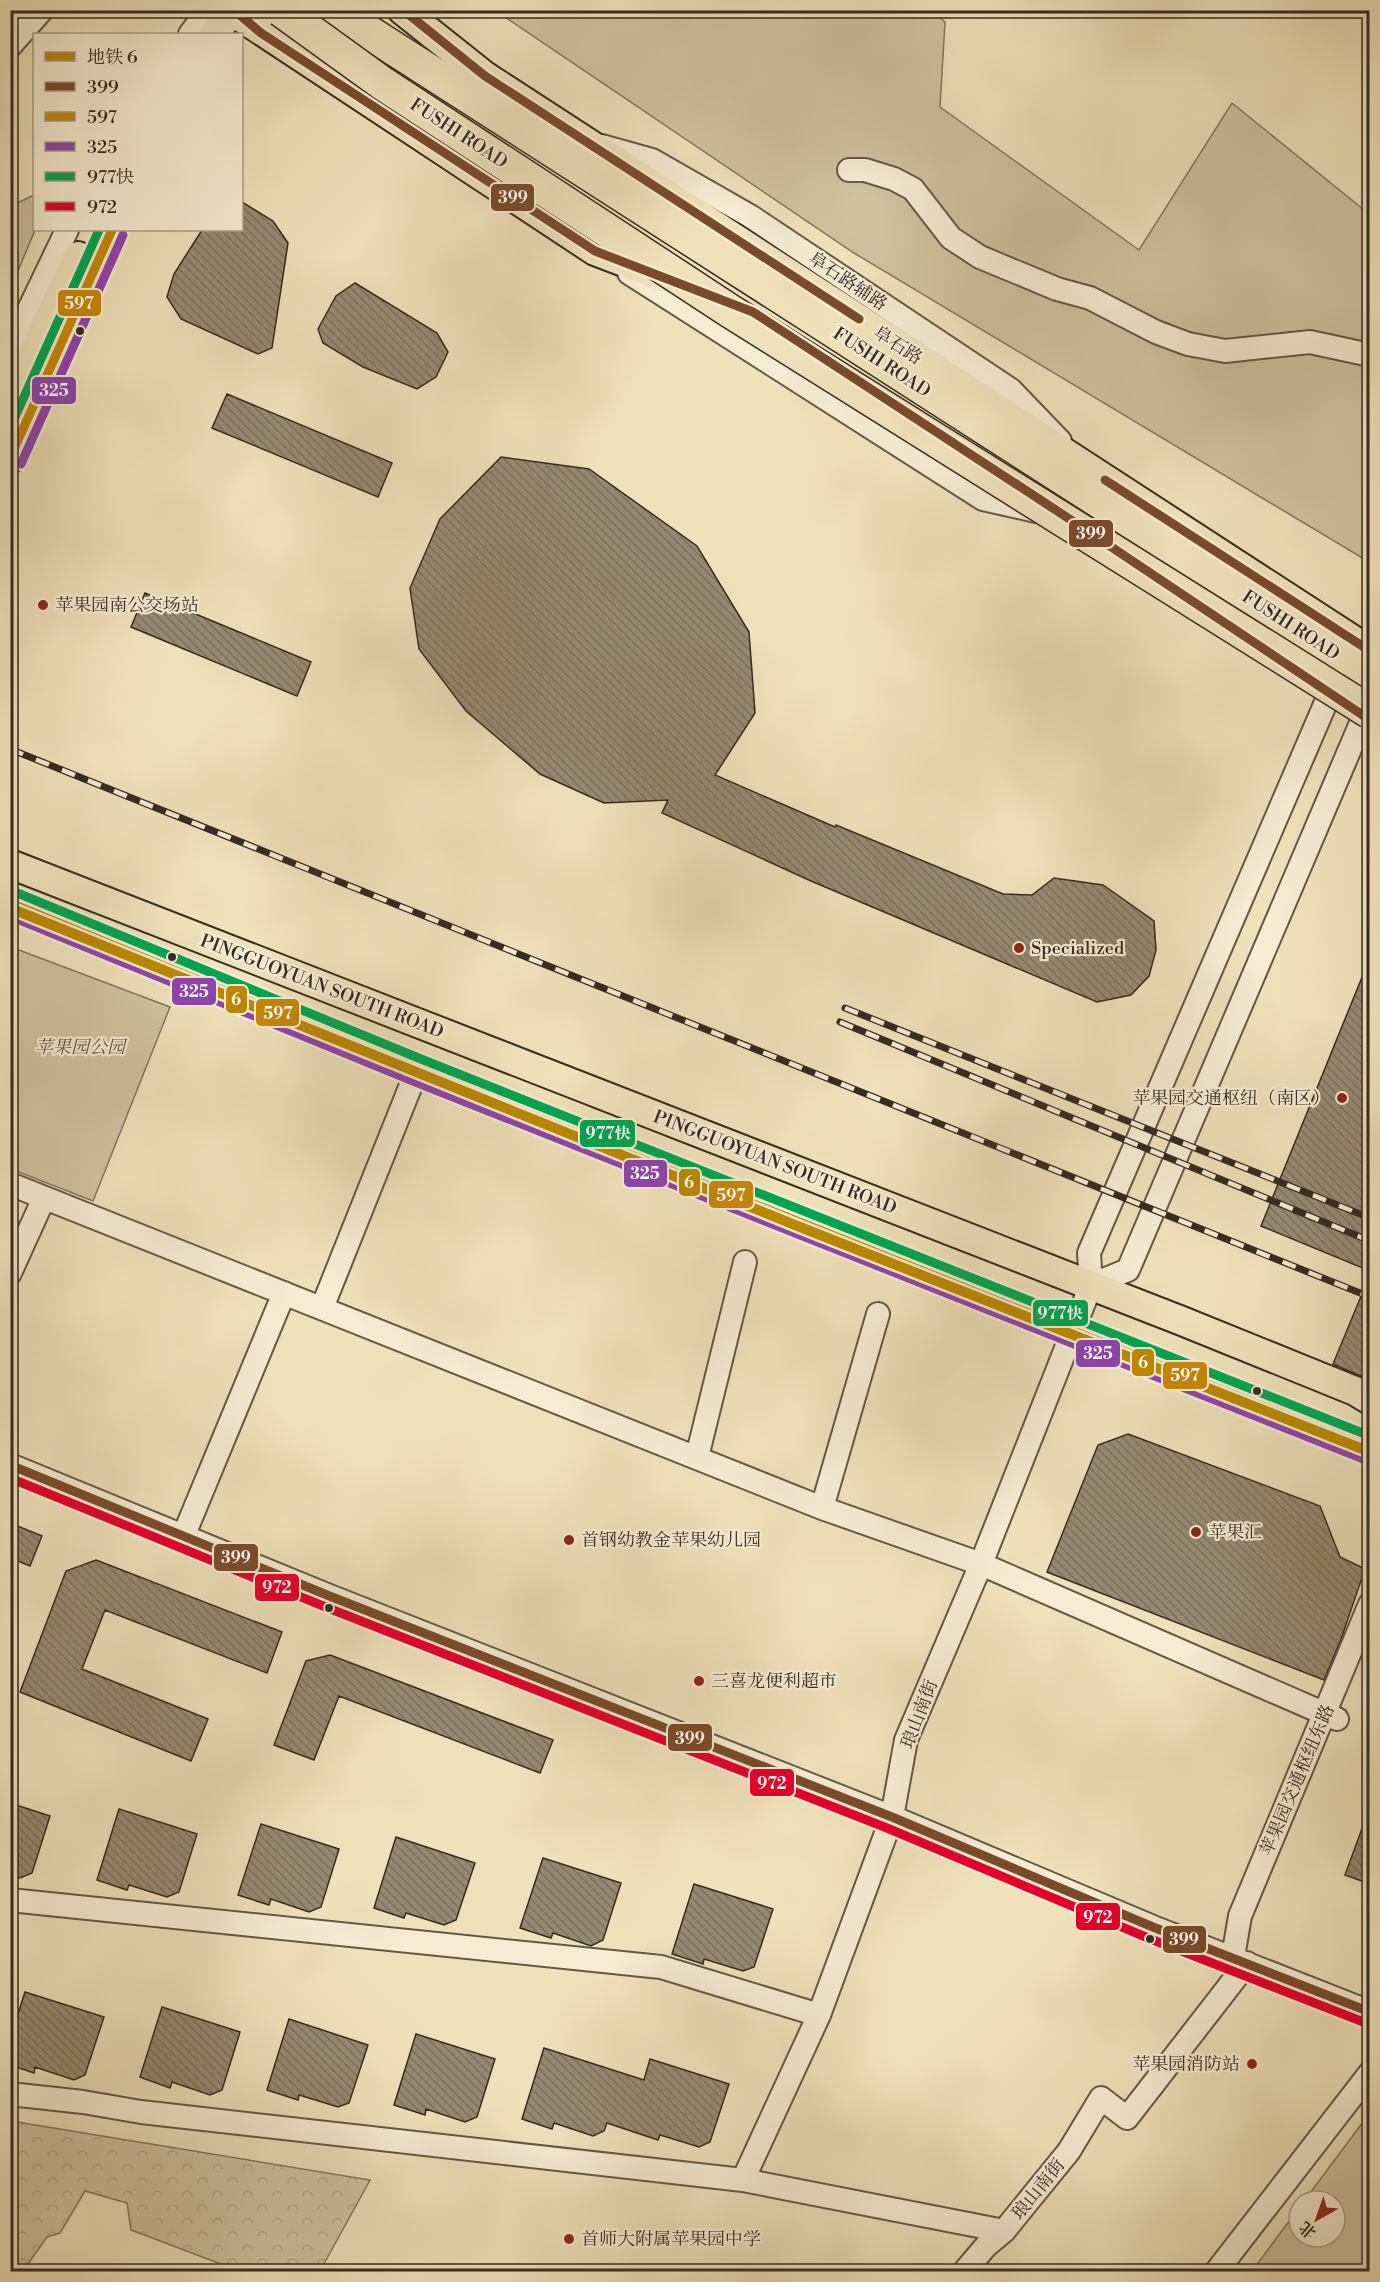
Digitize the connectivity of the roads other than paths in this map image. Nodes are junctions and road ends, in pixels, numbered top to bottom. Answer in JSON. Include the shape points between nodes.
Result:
{"nodes":[{"id":1,"x":42,"y":10,"type":"edge"},
{"id":2,"x":281,"y":10,"type":"edge"},
{"id":3,"x":334,"y":10,"type":"edge"},
{"id":4,"x":402,"y":10,"type":"edge"},
{"id":5,"x":235,"y":16,"type":"edge"},
{"id":6,"x":192,"y":33,"type":"edge"},
{"id":7,"x":215,"y":33,"type":"edge"},
{"id":8,"x":10,"y":46,"type":"edge"},
{"id":9,"x":849,"y":170,"type":"dead end"},
{"id":10,"x":67,"y":231,"type":"edge"},
{"id":11,"x":90,"y":231,"type":"edge"},
{"id":12,"x":112,"y":231,"type":"edge"},
{"id":13,"x":10,"y":349,"type":"edge"},
{"id":14,"x":1370,"y":355,"type":"edge"},
{"id":15,"x":10,"y":408,"type":"edge"},
{"id":16,"x":10,"y":459,"type":"edge"},
{"id":17,"x":1370,"y":651,"type":"edge"},
{"id":18,"x":1370,"y":675,"type":"edge"},
{"id":19,"x":1330,"y":693,"type":"junction"},
{"id":20,"x":1368,"y":716,"type":"edge"},
{"id":21,"x":10,"y":864,"type":"edge"},
{"id":22,"x":10,"y":903,"type":"edge"},
{"id":23,"x":417,"y":1070,"type":"junction"},
{"id":24,"x":10,"y":1184,"type":"edge"},
{"id":25,"x":44,"y":1198,"type":"junction"},
{"id":26,"x":745,"y":1262,"type":"dead end"},
{"id":27,"x":10,"y":1273,"type":"edge"},
{"id":28,"x":1091,"y":1285,"type":"junction"},
{"id":29,"x":284,"y":1293,"type":"junction"},
{"id":30,"x":322,"y":1308,"type":"junction"},
{"id":31,"x":878,"y":1314,"type":"dead end"},
{"id":32,"x":1072,"y":1330,"type":"junction"},
{"id":33,"x":1370,"y":1401,"type":"edge"},
{"id":34,"x":1370,"y":1449,"type":"edge"},
{"id":35,"x":697,"y":1457,"type":"junction"},
{"id":36,"x":10,"y":1465,"type":"edge"},
{"id":37,"x":822,"y":1508,"type":"junction"},
{"id":38,"x":183,"y":1537,"type":"junction"},
{"id":39,"x":981,"y":1564,"type":"junction"},
{"id":40,"x":1370,"y":1604,"type":"edge"},
{"id":41,"x":1331,"y":1716,"type":"junction"},
{"id":42,"x":892,"y":1817,"type":"junction"},
{"id":43,"x":10,"y":1900,"type":"edge"},
{"id":44,"x":1240,"y":1960,"type":"junction"},
{"id":45,"x":1370,"y":2012,"type":"edge"},
{"id":46,"x":819,"y":2015,"type":"junction"},
{"id":47,"x":1370,"y":2073,"type":"edge"},
{"id":48,"x":10,"y":2094,"type":"edge"},
{"id":49,"x":743,"y":2180,"type":"junction"},
{"id":50,"x":1004,"y":2231,"type":"junction"},
{"id":51,"x":964,"y":2271,"type":"edge"},
{"id":52,"x":1216,"y":2271,"type":"edge"}],
"edges":[{"from":1,"to":8,"type":"street"},
{"from":2,"to":20,"type":"highway","name":"FUSHI ROAD","bridge":true,"via":[[382,83],[730,311]]},
{"from":3,"to":18,"type":"highway","name":"FUSHI ROAD"},
{"from":4,"to":17,"type":"main road","name":"阜石路","via":[[485,76]]},
{"from":5,"to":6,"type":"street"},
{"from":5,"to":7,"type":"main road"},
{"from":5,"to":19,"type":"main road","via":[[595,251],[753,312]]},
{"from":9,"to":14,"type":"street","via":[[865,170],[913,189],[951,238],[980,257],[1089,298],[1188,344],[1225,351],[1310,342]]},
{"from":10,"to":13,"type":"street"},
{"from":11,"to":15,"type":"main road"},
{"from":12,"to":16,"type":"main road"},
{"from":19,"to":20,"type":"main road"},
{"from":19,"to":28,"type":"street","via":[[1089,1253]]},
{"from":20,"to":28,"type":"street","via":[[1128,1270]]},
{"from":21,"to":28,"type":"main road","name":"PINGGUOYUAN SOUTH ROAD"},
{"from":22,"to":23,"type":"main road"},
{"from":23,"to":30,"type":"street"},
{"from":23,"to":32,"type":"main road"},
{"from":24,"to":25,"type":"street"},
{"from":25,"to":27,"type":"street"},
{"from":25,"to":29,"type":"street"},
{"from":26,"to":35,"type":"street"},
{"from":28,"to":32,"type":"street","name":"琅山南街"},
{"from":28,"to":33,"type":"main road","name":"PINGGUOYUAN SOUTH ROAD"},
{"from":29,"to":30,"type":"street"},
{"from":29,"to":38,"type":"street"},
{"from":30,"to":35,"type":"street"},
{"from":31,"to":37,"type":"street"},
{"from":32,"to":34,"type":"main road"},
{"from":32,"to":39,"type":"street","name":"琅山南街"},
{"from":35,"to":37,"type":"street"},
{"from":36,"to":38,"type":"street"},
{"from":37,"to":39,"type":"street"},
{"from":38,"to":42,"type":"street"},
{"from":39,"to":41,"type":"street"},
{"from":39,"to":42,"type":"street","name":"琅山南街","via":[[906,1740]]},
{"from":40,"to":41,"type":"street","name":"苹果园交通枢纽东路"},
{"from":41,"to":44,"type":"street","name":"苹果园交通枢纽东路","via":[[1240,1916]]},
{"from":42,"to":44,"type":"street"},
{"from":42,"to":46,"type":"street","name":"琅山南街"},
{"from":43,"to":46,"type":"street","via":[[661,1967]]},
{"from":44,"to":45,"type":"street"},
{"from":44,"to":50,"type":"street","name":"琅山南街","via":[[1127,2118],[1101,2098],[1069,2151]]},
{"from":46,"to":49,"type":"street","name":"琅山南街"},
{"from":47,"to":52,"type":"street"},
{"from":48,"to":49,"type":"street"},
{"from":49,"to":50,"type":"street"},
{"from":50,"to":51,"type":"street","name":"琅山南街"}]}
